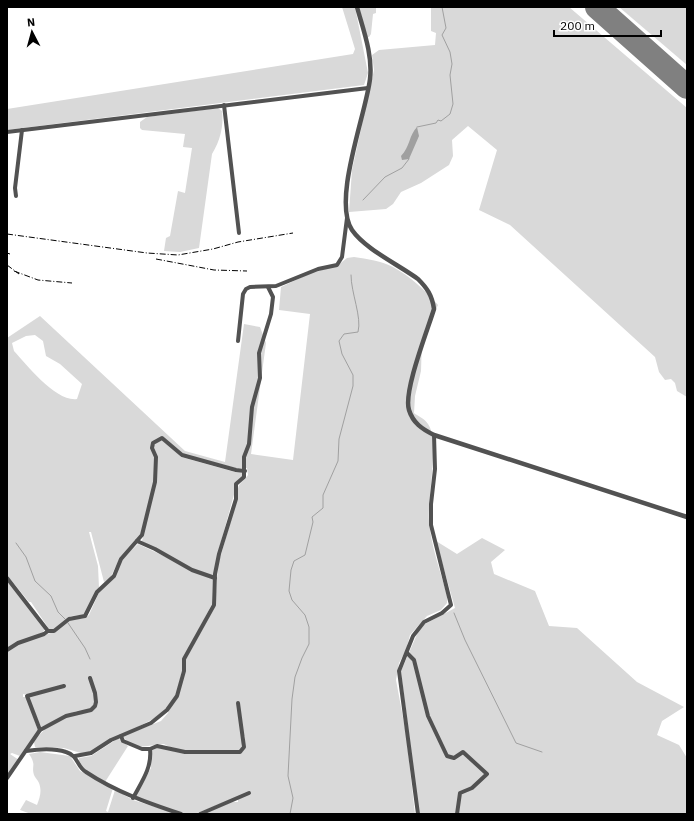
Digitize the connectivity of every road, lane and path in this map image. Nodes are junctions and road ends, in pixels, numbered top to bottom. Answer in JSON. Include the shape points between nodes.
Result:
{"nodes":[{"id":1,"x":357,"y":7,"type":"edge"},
{"id":2,"x":368,"y":88,"type":"junction"},
{"id":3,"x":224,"y":105,"type":"junction"},
{"id":4,"x":22,"y":130,"type":"junction"},
{"id":5,"x":7,"y":132,"type":"edge"},
{"id":6,"x":16,"y":196,"type":"dead end"},
{"id":7,"x":347,"y":218,"type":"junction"},
{"id":8,"x":239,"y":232,"type":"dead end"},
{"id":9,"x":268,"y":287,"type":"junction"},
{"id":10,"x":238,"y":342,"type":"dead end"},
{"id":11,"x":434,"y":435,"type":"junction"},
{"id":12,"x":245,"y":471,"type":"junction"},
{"id":13,"x":687,"y":517,"type":"edge"},
{"id":14,"x":137,"y":541,"type":"junction"},
{"id":15,"x":7,"y":578,"type":"edge"},
{"id":16,"x":215,"y":578,"type":"junction"},
{"id":17,"x":48,"y":631,"type":"junction"},
{"id":18,"x":7,"y":650,"type":"edge"},
{"id":19,"x":407,"y":653,"type":"junction"},
{"id":20,"x":90,"y":678,"type":"dead end"},
{"id":21,"x":64,"y":686,"type":"dead end"},
{"id":22,"x":238,"y":704,"type":"dead end"},
{"id":23,"x":40,"y":730,"type":"junction"},
{"id":24,"x":121,"y":736,"type":"junction"},
{"id":25,"x":150,"y":749,"type":"junction"},
{"id":26,"x":26,"y":751,"type":"junction"},
{"id":27,"x":75,"y":756,"type":"junction"},
{"id":28,"x":7,"y":778,"type":"edge"},
{"id":29,"x":249,"y":793,"type":"dead end"},
{"id":30,"x":133,"y":798,"type":"junction"},
{"id":31,"x":181,"y":814,"type":"edge"},
{"id":32,"x":200,"y":814,"type":"edge"},
{"id":33,"x":418,"y":814,"type":"edge"},
{"id":34,"x":457,"y":814,"type":"edge"}],
"edges":[{"from":1,"to":2,"type":"street","via":[[370,67]]},
{"from":2,"to":3,"type":"street"},
{"from":2,"to":7,"type":"street","via":[[348,174]]},
{"from":3,"to":4,"type":"street"},
{"from":3,"to":8,"type":"street"},
{"from":4,"to":5,"type":"street"},
{"from":4,"to":6,"type":"street"},
{"from":7,"to":9,"type":"street","via":[[342,257],[337,265]]},
{"from":7,"to":11,"type":"street","via":[[358,236],[418,279],[427,287],[431,296],[434,309],[407,399],[408,409],[417,425]]},
{"from":9,"to":10,"type":"street","via":[[250,287],[243,294]]},
{"from":9,"to":12,"type":"street","via":[[273,297],[272,310],[259,353],[260,378],[252,407],[249,444],[244,457]]},
{"from":11,"to":13,"type":"street"},
{"from":11,"to":19,"type":"street","via":[[435,469],[431,526],[450,601],[449,609],[424,622],[413,636]]},
{"from":12,"to":14,"type":"street","via":[[182,456],[162,438],[152,443],[156,457],[155,482],[142,535]]},
{"from":12,"to":16,"type":"street","via":[[244,477],[236,484],[236,499],[219,554]]},
{"from":14,"to":16,"type":"street","via":[[192,570]]},
{"from":14,"to":17,"type":"street","via":[[121,559],[114,576],[100,588],[85,616],[69,619],[54,632]]},
{"from":15,"to":17,"type":"street"},
{"from":16,"to":24,"type":"street","via":[[214,605],[184,659],[184,671],[177,696],[167,710],[151,723]]},
{"from":17,"to":18,"type":"street"},
{"from":19,"to":33,"type":"street","via":[[401,664],[399,678]]},
{"from":19,"to":34,"type":"street","via":[[414,660],[428,716],[447,756],[454,758],[463,752],[487,774],[472,788],[460,793]]},
{"from":20,"to":23,"type":"street","via":[[96,702],[91,710],[66,716]]},
{"from":21,"to":23,"type":"street","via":[[27,696]]},
{"from":22,"to":25,"type":"street","via":[[244,738],[244,747],[240,752],[185,752],[157,746]]},
{"from":23,"to":26,"type":"street"},
{"from":24,"to":25,"type":"street","via":[[123,741],[136,747]]},
{"from":24,"to":27,"type":"street","via":[[91,753]]},
{"from":25,"to":30,"type":"street","via":[[149,768]]},
{"from":26,"to":27,"type":"street","via":[[65,751]]},
{"from":26,"to":28,"type":"street"},
{"from":27,"to":30,"type":"street","via":[[84,771]]},
{"from":29,"to":32,"type":"street"},
{"from":30,"to":31,"type":"street"}]}
